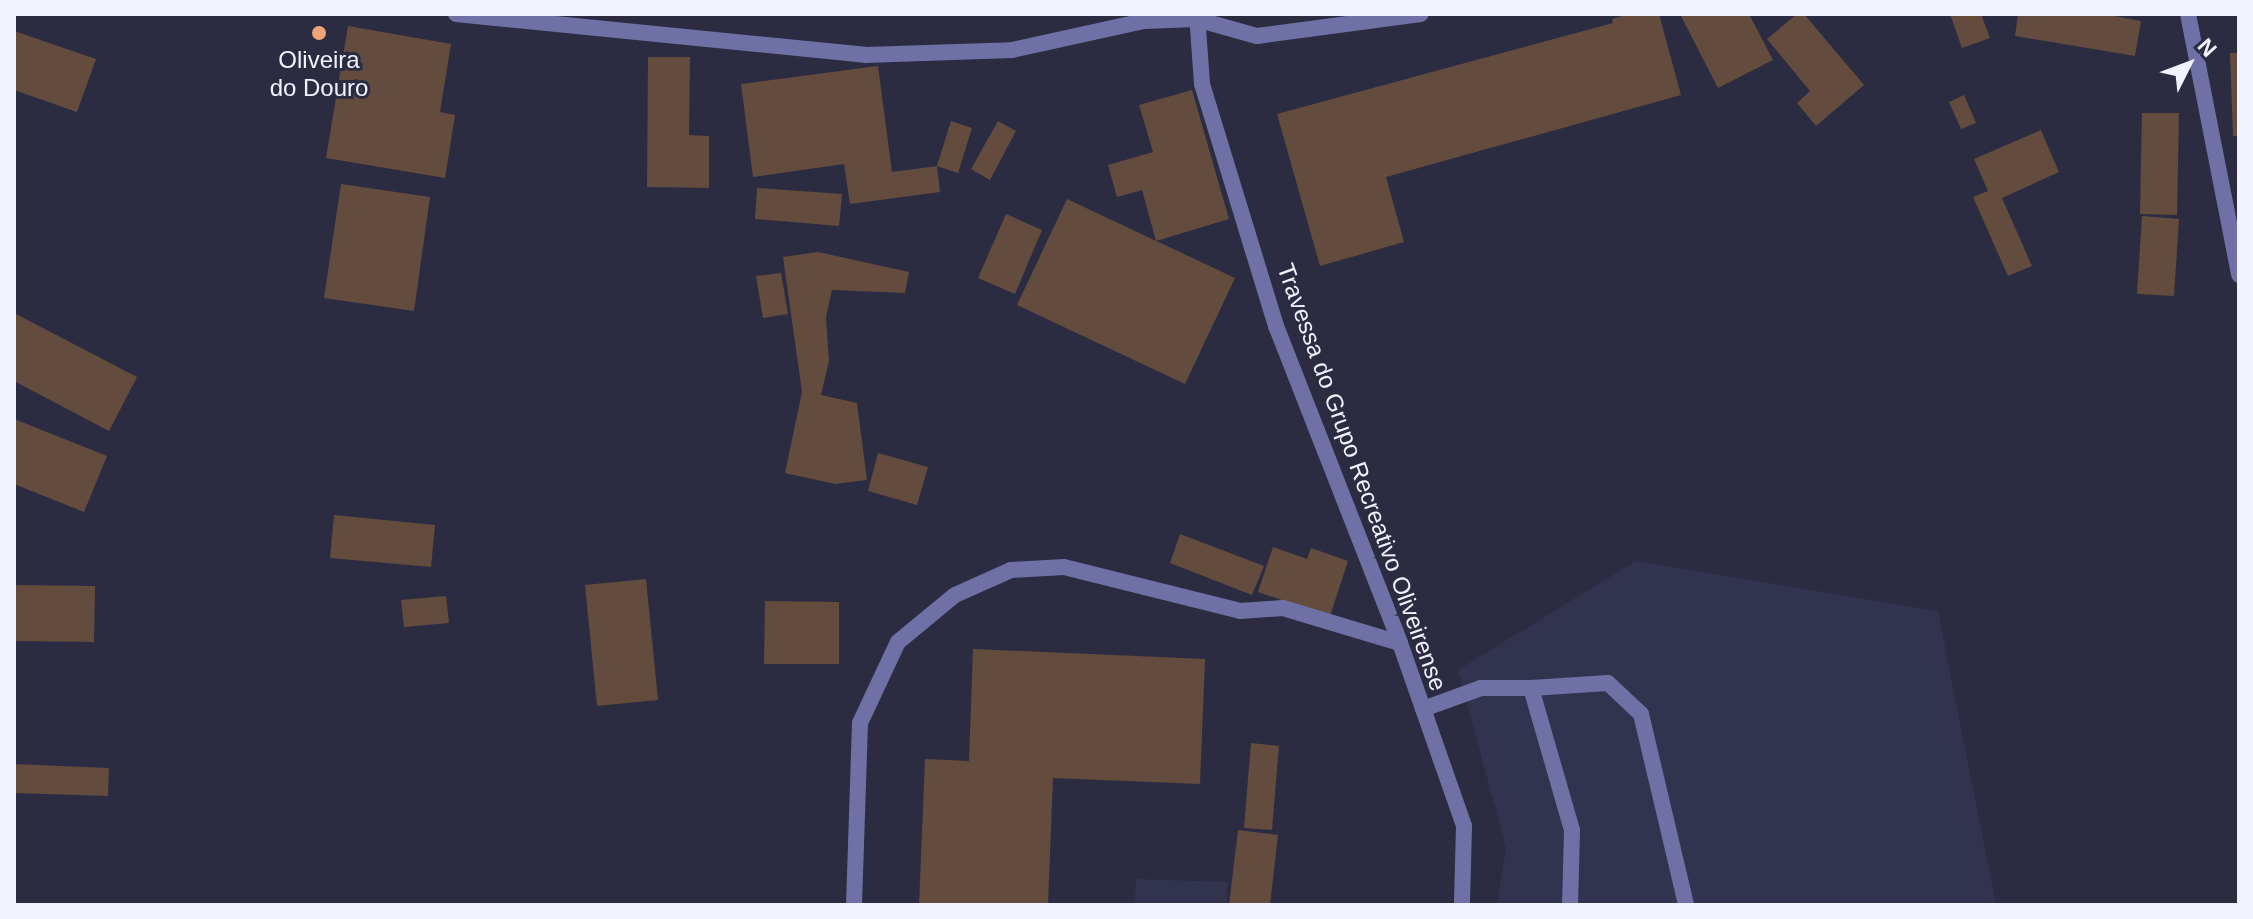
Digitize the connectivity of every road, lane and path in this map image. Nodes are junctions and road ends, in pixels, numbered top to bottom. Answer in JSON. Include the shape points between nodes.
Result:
{"nodes":[{"id":1,"x":456,"y":14,"type":"edge"},
{"id":2,"x":1421,"y":14,"type":"edge"},
{"id":3,"x":2188,"y":14,"type":"edge"},
{"id":4,"x":1197,"y":16,"type":"edge"},
{"id":5,"x":2239,"y":275,"type":"edge"},
{"id":6,"x":1400,"y":643,"type":"junction"},
{"id":7,"x":1531,"y":688,"type":"junction"},
{"id":8,"x":1423,"y":709,"type":"junction"},
{"id":9,"x":854,"y":905,"type":"edge"},
{"id":10,"x":1462,"y":905,"type":"edge"},
{"id":11,"x":1570,"y":905,"type":"edge"},
{"id":12,"x":1686,"y":905,"type":"edge"}],
"edges":[{"from":1,"to":4,"type":"street","via":[[865,55],[1012,50],[1144,21]]},
{"from":2,"to":4,"type":"street","via":[[1257,36]]},
{"from":3,"to":5,"type":"street"},
{"from":4,"to":6,"type":"street","name":"Travessa do Grupo Recreativo Oliveirense","via":[[1202,84],[1276,326]]},
{"from":6,"to":8,"type":"street","name":"Travessa do Grupo Recreativo Oliveirense"},
{"from":6,"to":9,"type":"street","via":[[1283,608],[1240,611],[1064,567],[1011,570],[955,595],[898,642],[860,723]]},
{"from":7,"to":8,"type":"street","via":[[1481,688]]},
{"from":7,"to":11,"type":"street","via":[[1572,830]]},
{"from":7,"to":12,"type":"street","via":[[1608,683],[1641,714]]},
{"from":8,"to":10,"type":"street","name":"Travessa do Grupo Recreativo Oliveirense","via":[[1464,826]]}]}
